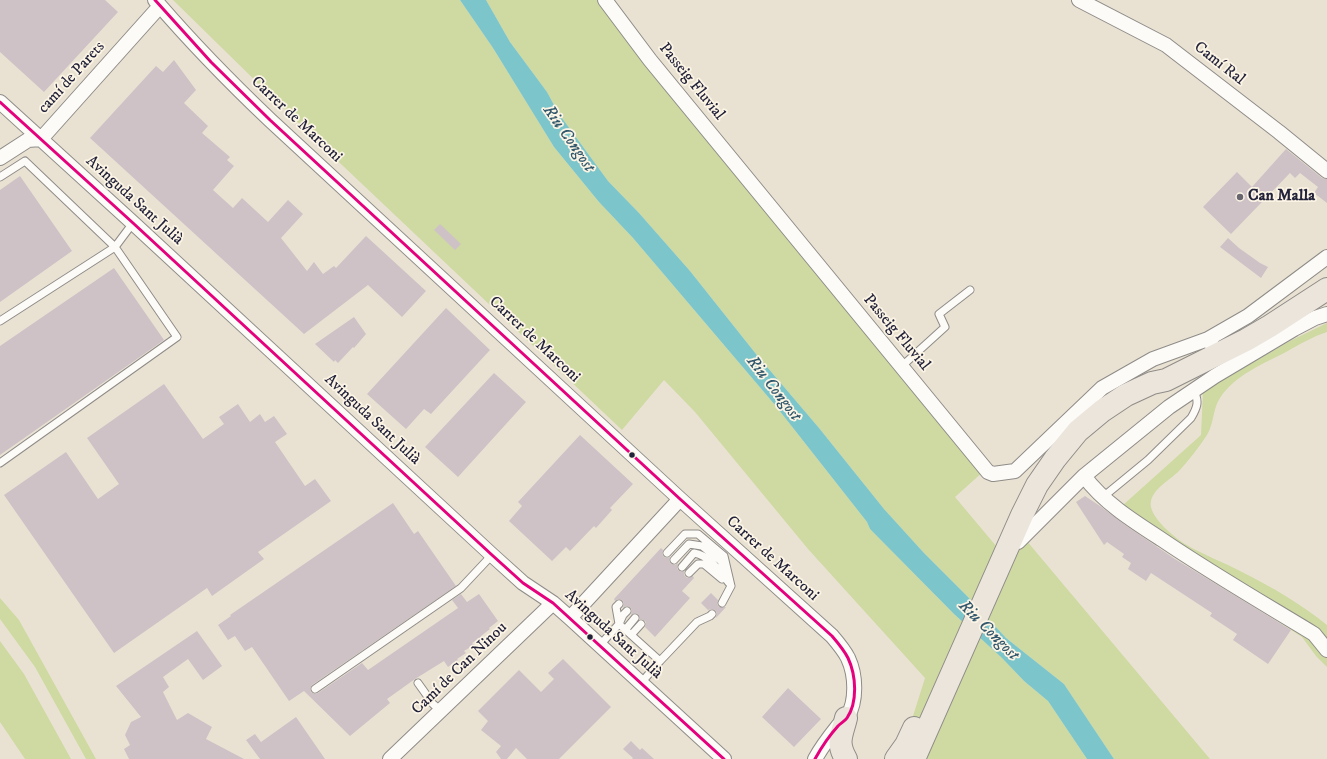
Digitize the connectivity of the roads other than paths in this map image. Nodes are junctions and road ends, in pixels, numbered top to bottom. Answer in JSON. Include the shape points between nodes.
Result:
{"nodes":[{"id":1,"x":605,"y":0,"type":"edge"},
{"id":2,"x":1079,"y":0,"type":"edge"},
{"id":3,"x":157,"y":3,"type":"edge"},
{"id":4,"x":0,"y":102,"type":"edge"},
{"id":5,"x":41,"y":138,"type":"junction"},
{"id":6,"x":0,"y":158,"type":"edge"},
{"id":7,"x":1327,"y":171,"type":"edge"},
{"id":8,"x":0,"y":177,"type":"edge"},
{"id":9,"x":133,"y":223,"type":"junction"},
{"id":10,"x":115,"y":247,"type":"junction"},
{"id":11,"x":1327,"y":257,"type":"edge"},
{"id":12,"x":1327,"y":273,"type":"edge"},
{"id":13,"x":1322,"y":288,"type":"edge"},
{"id":14,"x":970,"y":290,"type":"dead end"},
{"id":15,"x":1327,"y":314,"type":"edge"},
{"id":16,"x":0,"y":320,"type":"edge"},
{"id":17,"x":1211,"y":343,"type":"junction"},
{"id":18,"x":902,"y":366,"type":"junction"},
{"id":19,"x":1152,"y":383,"type":"junction"},
{"id":20,"x":1193,"y":390,"type":"junction"},
{"id":21,"x":0,"y":463,"type":"edge"},
{"id":22,"x":1084,"y":476,"type":"junction"},
{"id":23,"x":1103,"y":497,"type":"junction"},
{"id":24,"x":680,"y":499,"type":"junction"},
{"id":25,"x":1018,"y":542,"type":"dead end"},
{"id":26,"x":667,"y":553,"type":"dead end"},
{"id":27,"x":492,"y":555,"type":"junction"},
{"id":28,"x":674,"y":560,"type":"dead end"},
{"id":29,"x":682,"y":567,"type":"dead end"},
{"id":30,"x":689,"y":573,"type":"dead end"},
{"id":31,"x":731,"y":586,"type":"junction"},
{"id":32,"x":553,"y":603,"type":"junction"},
{"id":33,"x":619,"y":604,"type":"dead end"},
{"id":34,"x":722,"y":604,"type":"dead end"},
{"id":35,"x":627,"y":611,"type":"dead end"},
{"id":36,"x":712,"y":614,"type":"dead end"},
{"id":37,"x":570,"y":618,"type":"junction"},
{"id":38,"x":635,"y":618,"type":"dead end"},
{"id":39,"x":619,"y":624,"type":"junction"},
{"id":40,"x":642,"y":624,"type":"dead end"},
{"id":41,"x":625,"y":630,"type":"junction"},
{"id":42,"x":631,"y":635,"type":"junction"},
{"id":43,"x":600,"y":645,"type":"junction"},
{"id":44,"x":1327,"y":650,"type":"edge"},
{"id":45,"x":660,"y":661,"type":"junction"},
{"id":46,"x":418,"y":683,"type":"dead end"},
{"id":47,"x":641,"y":683,"type":"junction"},
{"id":48,"x":315,"y":689,"type":"dead end"},
{"id":49,"x":440,"y":710,"type":"junction"},
{"id":50,"x":932,"y":717,"type":"junction"},
{"id":51,"x":846,"y":718,"type":"junction"},
{"id":52,"x":905,"y":756,"type":"edge"},
{"id":53,"x":390,"y":759,"type":"edge"},
{"id":54,"x":724,"y":759,"type":"edge"},
{"id":55,"x":815,"y":759,"type":"edge"},
{"id":56,"x":846,"y":759,"type":"edge"},
{"id":57,"x":923,"y":759,"type":"edge"}],
"edges":[{"from":1,"to":18,"type":"street","name":"Passeig Fluvial","via":[[655,66]]},
{"from":2,"to":7,"type":"street","name":"Camí Ral","via":[[1166,45]]},
{"from":3,"to":5,"type":"street","name":"camí de Parets"},
{"from":3,"to":24,"type":"street","name":"Carrer de Marconi","via":[[270,120]]},
{"from":4,"to":5,"type":"street","name":"Avinguda Sant Julià"},
{"from":5,"to":6,"type":"street","name":"camí de Parets","via":[[28,140]]},
{"from":5,"to":9,"type":"street","name":"Avinguda Sant Julià"},
{"from":8,"to":10,"type":"lane","via":[[24,162]]},
{"from":9,"to":10,"type":"lane"},
{"from":9,"to":27,"type":"street","name":"Avinguda Sant Julià"},
{"from":10,"to":16,"type":"lane"},
{"from":10,"to":21,"type":"lane","via":[[177,337]]},
{"from":11,"to":17,"type":"street"},
{"from":12,"to":13,"type":"highway"},
{"from":13,"to":17,"type":"highway","via":[[1243,331]]},
{"from":13,"to":19,"type":"highway","via":[[1303,312],[1284,317],[1201,363],[1166,380]]},
{"from":14,"to":18,"type":"lane","via":[[939,314],[945,327]]},
{"from":15,"to":20,"type":"street","via":[[1294,328]]},
{"from":17,"to":18,"type":"street","name":"Passeig Fluvial","via":[[1153,360],[1102,388],[1015,471],[993,474],[988,472]]},
{"from":17,"to":19,"type":"highway"},
{"from":19,"to":50,"type":"highway","via":[[1126,395],[1078,431],[1037,485]]},
{"from":20,"to":22,"type":"street"},
{"from":20,"to":23,"type":"lane","via":[[1198,403],[1190,418],[1148,460]]},
{"from":22,"to":23,"type":"street"},
{"from":22,"to":25,"type":"street"},
{"from":23,"to":44,"type":"street","via":[[1190,559],[1314,634]]},
{"from":24,"to":37,"type":"street"},
{"from":24,"to":51,"type":"street","name":"Carrer de Marconi","via":[[832,636],[841,647],[852,668],[854,681],[852,700]]},
{"from":26,"to":31,"type":"lane","via":[[685,534],[698,534],[724,556]]},
{"from":27,"to":32,"type":"street","name":"Avinguda Sant Julià","via":[[523,583]]},
{"from":27,"to":48,"type":"lane","via":[[461,588]]},
{"from":28,"to":31,"type":"lane","via":[[689,544],[702,546],[721,561]]},
{"from":29,"to":31,"type":"lane","via":[[694,553],[702,554],[716,566]]},
{"from":30,"to":31,"type":"lane","via":[[698,564],[704,564]]},
{"from":31,"to":34,"type":"lane"},
{"from":32,"to":37,"type":"street","name":"Avinguda Sant Julià"},
{"from":32,"to":49,"type":"street","name":"Camí de Can Ninou"},
{"from":33,"to":39,"type":"lane","via":[[616,607]]},
{"from":35,"to":39,"type":"lane"},
{"from":36,"to":45,"type":"lane","via":[[697,622]]},
{"from":37,"to":43,"type":"street","name":"Avinguda Sant Julià"},
{"from":38,"to":41,"type":"lane"},
{"from":39,"to":41,"type":"lane"},
{"from":39,"to":43,"type":"lane"},
{"from":40,"to":42,"type":"lane"},
{"from":41,"to":42,"type":"lane"},
{"from":42,"to":45,"type":"lane"},
{"from":43,"to":47,"type":"street","name":"Avinguda Sant Julià"},
{"from":45,"to":47,"type":"lane"},
{"from":46,"to":49,"type":"lane"},
{"from":47,"to":54,"type":"street","name":"Avinguda Sant Julià"},
{"from":49,"to":53,"type":"street","name":"Camí de Can Ninou"},
{"from":50,"to":52,"type":"highway"},
{"from":50,"to":57,"type":"highway"},
{"from":51,"to":55,"type":"street"},
{"from":51,"to":56,"type":"highway","via":[[840,745]]}]}
